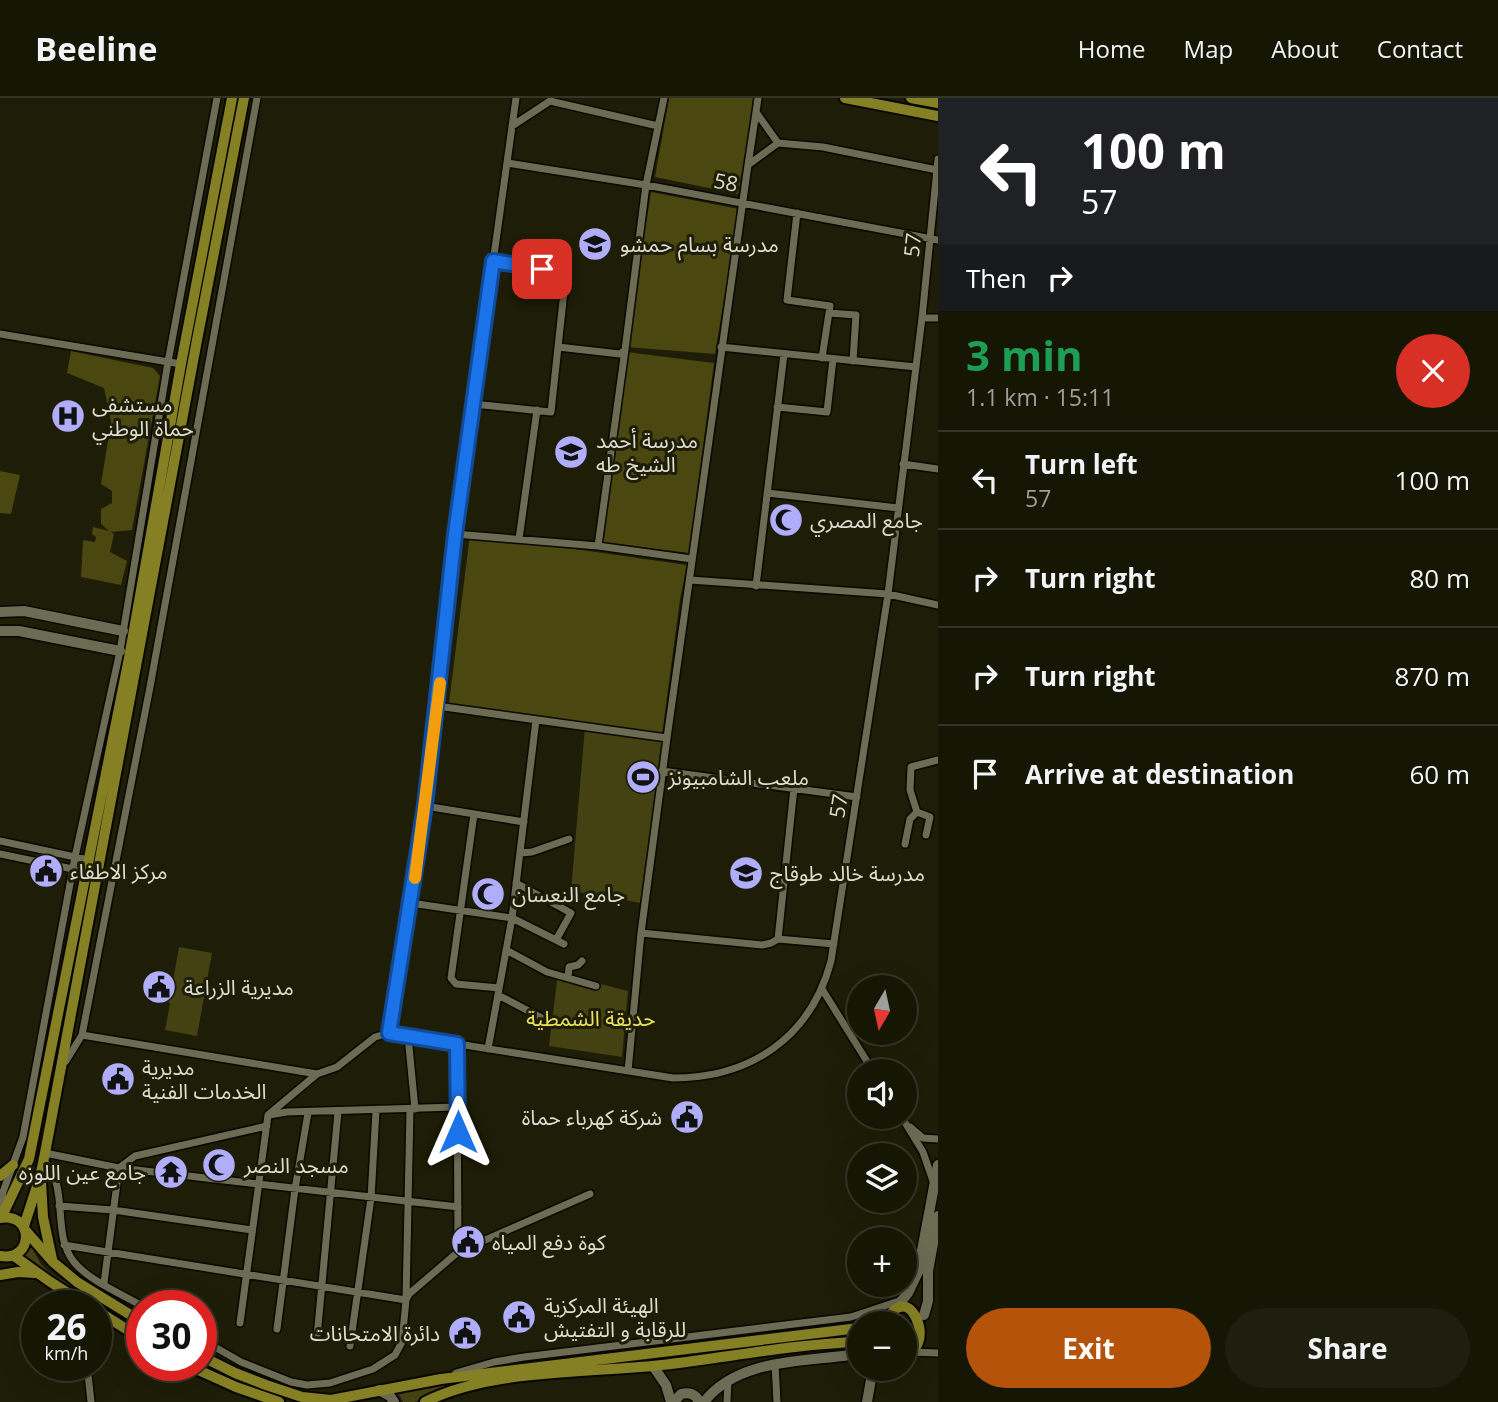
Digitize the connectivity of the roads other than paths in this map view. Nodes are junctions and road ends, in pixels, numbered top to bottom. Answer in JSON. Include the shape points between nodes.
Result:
{"nodes":[{"id":1,"x":218,"y":98,"type":"edge"},
{"id":2,"x":232,"y":98,"type":"edge"},
{"id":3,"x":244,"y":98,"type":"edge"},
{"id":4,"x":257,"y":98,"type":"edge"},
{"id":5,"x":516,"y":98,"type":"edge"},
{"id":6,"x":664,"y":98,"type":"edge"},
{"id":7,"x":758,"y":98,"type":"edge"},
{"id":8,"x":845,"y":98,"type":"edge"},
{"id":9,"x":911,"y":98,"type":"edge"},
{"id":10,"x":550,"y":99,"type":"edge"},
{"id":11,"x":938,"y":103,"type":"edge"},
{"id":12,"x":756,"y":112,"type":"junction"},
{"id":13,"x":938,"y":116,"type":"edge"},
{"id":14,"x":512,"y":126,"type":"junction"},
{"id":15,"x":658,"y":126,"type":"junction"},
{"id":16,"x":778,"y":143,"type":"junction"},
{"id":17,"x":938,"y":159,"type":"edge"},
{"id":18,"x":507,"y":163,"type":"junction"},
{"id":19,"x":748,"y":164,"type":"junction"},
{"id":20,"x":937,"y":170,"type":"edge"},
{"id":21,"x":646,"y":185,"type":"junction"},
{"id":22,"x":741,"y":203,"type":"junction"},
{"id":23,"x":797,"y":212,"type":"junction"},
{"id":24,"x":934,"y":239,"type":"edge"},
{"id":25,"x":493,"y":261,"type":"junction"},
{"id":26,"x":829,"y":313,"type":"junction"},
{"id":27,"x":922,"y":318,"type":"junction"},
{"id":28,"x":938,"y":318,"type":"edge"},
{"id":29,"x":0,"y":334,"type":"edge"},
{"id":30,"x":558,"y":346,"type":"junction"},
{"id":31,"x":721,"y":347,"type":"junction"},
{"id":32,"x":625,"y":350,"type":"junction"},
{"id":33,"x":784,"y":354,"type":"junction"},
{"id":34,"x":822,"y":358,"type":"junction"},
{"id":35,"x":833,"y":359,"type":"junction"},
{"id":36,"x":853,"y":361,"type":"junction"},
{"id":37,"x":168,"y":362,"type":"junction"},
{"id":38,"x":181,"y":364,"type":"junction"},
{"id":39,"x":916,"y":367,"type":"junction"},
{"id":40,"x":473,"y":404,"type":"junction"},
{"id":41,"x":777,"y":407,"type":"junction"},
{"id":42,"x":537,"y":410,"type":"junction"},
{"id":43,"x":903,"y":464,"type":"junction"},
{"id":44,"x":938,"y":469,"type":"edge"},
{"id":45,"x":768,"y":493,"type":"junction"},
{"id":46,"x":898,"y":508,"type":"junction"},
{"id":47,"x":455,"y":534,"type":"junction"},
{"id":48,"x":519,"y":539,"type":"junction"},
{"id":49,"x":598,"y":546,"type":"junction"},
{"id":50,"x":692,"y":559,"type":"junction"},
{"id":51,"x":690,"y":580,"type":"junction"},
{"id":52,"x":756,"y":586,"type":"junction"},
{"id":53,"x":888,"y":594,"type":"junction"},
{"id":54,"x":938,"y":606,"type":"edge"},
{"id":55,"x":0,"y":612,"type":"edge"},
{"id":56,"x":0,"y":631,"type":"edge"},
{"id":57,"x":123,"y":631,"type":"junction"},
{"id":58,"x":120,"y":651,"type":"junction"},
{"id":59,"x":437,"y":706,"type":"junction"},
{"id":60,"x":536,"y":720,"type":"junction"},
{"id":61,"x":667,"y":737,"type":"junction"},
{"id":62,"x":938,"y":760,"type":"edge"},
{"id":63,"x":662,"y":771,"type":"junction"},
{"id":64,"x":794,"y":789,"type":"junction"},
{"id":65,"x":857,"y":797,"type":"junction"},
{"id":66,"x":425,"y":806,"type":"junction"},
{"id":67,"x":917,"y":812,"type":"junction"},
{"id":68,"x":938,"y":812,"type":"edge"},
{"id":69,"x":474,"y":814,"type":"junction"},
{"id":70,"x":930,"y":817,"type":"junction"},
{"id":71,"x":524,"y":822,"type":"junction"},
{"id":72,"x":926,"y":835,"type":"dead end"},
{"id":73,"x":569,"y":839,"type":"dead end"},
{"id":74,"x":0,"y":841,"type":"edge"},
{"id":75,"x":905,"y":844,"type":"dead end"},
{"id":76,"x":520,"y":853,"type":"junction"},
{"id":77,"x":0,"y":855,"type":"edge"},
{"id":78,"x":75,"y":857,"type":"junction"},
{"id":79,"x":89,"y":860,"type":"junction"},
{"id":80,"x":72,"y":870,"type":"junction"},
{"id":81,"x":87,"y":873,"type":"junction"},
{"id":82,"x":516,"y":883,"type":"junction"},
{"id":83,"x":411,"y":903,"type":"junction"},
{"id":84,"x":461,"y":910,"type":"junction"},
{"id":85,"x":512,"y":918,"type":"junction"},
{"id":86,"x":641,"y":933,"type":"junction"},
{"id":87,"x":778,"y":939,"type":"junction"},
{"id":88,"x":834,"y":944,"type":"junction"},
{"id":89,"x":506,"y":950,"type":"junction"},
{"id":90,"x":582,"y":961,"type":"dead end"},
{"id":91,"x":568,"y":978,"type":"junction"},
{"id":92,"x":596,"y":986,"type":"dead end"},
{"id":93,"x":822,"y":989,"type":"junction"},
{"id":94,"x":498,"y":992,"type":"junction"},
{"id":95,"x":544,"y":1019,"type":"dead end"},
{"id":96,"x":389,"y":1033,"type":"junction"},
{"id":97,"x":82,"y":1035,"type":"junction"},
{"id":98,"x":408,"y":1036,"type":"junction"},
{"id":99,"x":457,"y":1044,"type":"junction"},
{"id":100,"x":488,"y":1049,"type":"junction"},
{"id":101,"x":866,"y":1059,"type":"edge"},
{"id":102,"x":628,"y":1071,"type":"junction"},
{"id":103,"x":317,"y":1074,"type":"junction"},
{"id":104,"x":56,"y":1092,"type":"junction"},
{"id":105,"x":457,"y":1107,"type":"junction"},
{"id":106,"x":413,"y":1109,"type":"junction"},
{"id":107,"x":376,"y":1111,"type":"junction"},
{"id":108,"x":338,"y":1112,"type":"junction"},
{"id":109,"x":308,"y":1113,"type":"junction"},
{"id":110,"x":268,"y":1115,"type":"junction"},
{"id":111,"x":267,"y":1126,"type":"junction"},
{"id":112,"x":909,"y":1129,"type":"edge"},
{"id":113,"x":914,"y":1129,"type":"edge"},
{"id":114,"x":938,"y":1139,"type":"edge"},
{"id":115,"x":44,"y":1157,"type":"junction"},
{"id":116,"x":13,"y":1165,"type":"junction"},
{"id":117,"x":938,"y":1165,"type":"edge"},
{"id":118,"x":119,"y":1168,"type":"junction"},
{"id":119,"x":0,"y":1176,"type":"edge"},
{"id":120,"x":40,"y":1177,"type":"junction"},
{"id":121,"x":259,"y":1184,"type":"junction"},
{"id":122,"x":934,"y":1188,"type":"junction"},
{"id":123,"x":295,"y":1189,"type":"junction"},
{"id":124,"x":331,"y":1193,"type":"junction"},
{"id":125,"x":590,"y":1194,"type":"dead end"},
{"id":126,"x":371,"y":1198,"type":"junction"},
{"id":127,"x":408,"y":1202,"type":"junction"},
{"id":128,"x":59,"y":1206,"type":"junction"},
{"id":129,"x":458,"y":1208,"type":"junction"},
{"id":130,"x":113,"y":1210,"type":"junction"},
{"id":131,"x":938,"y":1216,"type":"edge"},
{"id":132,"x":0,"y":1218,"type":"edge"},
{"id":133,"x":24,"y":1228,"type":"junction"},
{"id":134,"x":937,"y":1229,"type":"edge"},
{"id":135,"x":252,"y":1230,"type":"junction"},
{"id":136,"x":64,"y":1245,"type":"junction"},
{"id":137,"x":108,"y":1252,"type":"junction"},
{"id":138,"x":458,"y":1252,"type":"junction"},
{"id":139,"x":5,"y":1258,"type":"edge"},
{"id":140,"x":52,"y":1262,"type":"junction"},
{"id":141,"x":37,"y":1273,"type":"junction"},
{"id":142,"x":0,"y":1275,"type":"edge"},
{"id":143,"x":246,"y":1275,"type":"junction"},
{"id":144,"x":283,"y":1281,"type":"junction"},
{"id":145,"x":104,"y":1283,"type":"junction"},
{"id":146,"x":320,"y":1287,"type":"junction"},
{"id":147,"x":62,"y":1290,"type":"edge"},
{"id":148,"x":357,"y":1293,"type":"junction"},
{"id":149,"x":126,"y":1296,"type":"edge"},
{"id":150,"x":406,"y":1300,"type":"junction"},
{"id":151,"x":903,"y":1300,"type":"junction"},
{"id":152,"x":933,"y":1301,"type":"edge"},
{"id":153,"x":894,"y":1311,"type":"edge"},
{"id":154,"x":896,"y":1311,"type":"edge"},
{"id":155,"x":126,"y":1312,"type":"edge"},
{"id":156,"x":924,"y":1315,"type":"junction"},
{"id":157,"x":938,"y":1317,"type":"edge"},
{"id":158,"x":820,"y":1321,"type":"junction"},
{"id":159,"x":240,"y":1323,"type":"dead end"},
{"id":160,"x":785,"y":1325,"type":"junction"},
{"id":161,"x":278,"y":1329,"type":"dead end"},
{"id":162,"x":847,"y":1330,"type":"edge"},
{"id":163,"x":822,"y":1333,"type":"junction"},
{"id":164,"x":317,"y":1337,"type":"dead end"},
{"id":165,"x":786,"y":1338,"type":"junction"},
{"id":166,"x":847,"y":1343,"type":"edge"},
{"id":167,"x":350,"y":1346,"type":"dead end"},
{"id":168,"x":217,"y":1348,"type":"edge"},
{"id":169,"x":917,"y":1349,"type":"edge"},
{"id":170,"x":917,"y":1352,"type":"edge"},
{"id":171,"x":938,"y":1353,"type":"edge"},
{"id":172,"x":847,"y":1355,"type":"edge"},
{"id":173,"x":241,"y":1362,"type":"junction"},
{"id":174,"x":217,"y":1364,"type":"edge"},
{"id":175,"x":775,"y":1364,"type":"junction"},
{"id":176,"x":653,"y":1366,"type":"junction"},
{"id":177,"x":235,"y":1373,"type":"junction"},
{"id":178,"x":217,"y":1378,"type":"edge"},
{"id":179,"x":441,"y":1379,"type":"junction"},
{"id":180,"x":89,"y":1381,"type":"edge"},
{"id":181,"x":728,"y":1381,"type":"junction"},
{"id":182,"x":871,"y":1381,"type":"edge"},
{"id":183,"x":369,"y":1395,"type":"edge"},
{"id":184,"x":91,"y":1402,"type":"edge"},
{"id":185,"x":279,"y":1402,"type":"edge"},
{"id":186,"x":394,"y":1402,"type":"edge"},
{"id":187,"x":425,"y":1402,"type":"edge"},
{"id":188,"x":673,"y":1402,"type":"edge"},
{"id":189,"x":699,"y":1402,"type":"edge"},
{"id":190,"x":704,"y":1402,"type":"edge"},
{"id":191,"x":727,"y":1402,"type":"edge"},
{"id":192,"x":777,"y":1402,"type":"edge"},
{"id":193,"x":867,"y":1402,"type":"edge"}],
"edges":[{"from":1,"to":37,"type":"street"},
{"from":2,"to":38,"type":"main road"},
{"from":3,"to":104,"type":"main road"},
{"from":4,"to":97,"type":"street"},
{"from":5,"to":14,"type":"street"},
{"from":6,"to":15,"type":"street"},
{"from":7,"to":12,"type":"street"},
{"from":8,"to":13,"type":"main road"},
{"from":9,"to":11,"type":"main road"},
{"from":10,"to":14,"type":"street"},
{"from":10,"to":15,"type":"street"},
{"from":12,"to":16,"type":"street"},
{"from":12,"to":19,"type":"street"},
{"from":14,"to":18,"type":"street"},
{"from":15,"to":21,"type":"street"},
{"from":16,"to":19,"type":"street"},
{"from":16,"to":20,"type":"street","via":[[823,147]]},
{"from":17,"to":20,"type":"street","name":"57"},
{"from":18,"to":21,"type":"street","name":"58"},
{"from":18,"to":25,"type":"street"},
{"from":19,"to":22,"type":"street"},
{"from":20,"to":24,"type":"street","name":"57"},
{"from":21,"to":22,"type":"street","name":"58"},
{"from":21,"to":32,"type":"street"},
{"from":22,"to":23,"type":"street","name":"58"},
{"from":22,"to":31,"type":"street"},
{"from":23,"to":24,"type":"street","name":"58"},
{"from":23,"to":26,"type":"street","via":[[787,300],[830,306]]},
{"from":24,"to":27,"type":"street","name":"57"},
{"from":25,"to":30,"type":"street","via":[[566,273]]},
{"from":25,"to":40,"type":"street"},
{"from":26,"to":34,"type":"street"},
{"from":26,"to":36,"type":"street","via":[[856,315]]},
{"from":27,"to":28,"type":"street"},
{"from":27,"to":39,"type":"street","name":"57"},
{"from":29,"to":37,"type":"street"},
{"from":30,"to":32,"type":"street","via":[[620,354]]},
{"from":30,"to":42,"type":"street","via":[[551,412]]},
{"from":31,"to":33,"type":"street"},
{"from":31,"to":50,"type":"street"},
{"from":32,"to":49,"type":"street"},
{"from":33,"to":34,"type":"street"},
{"from":33,"to":41,"type":"street"},
{"from":34,"to":35,"type":"street"},
{"from":35,"to":36,"type":"street"},
{"from":35,"to":41,"type":"street","via":[[827,412]]},
{"from":36,"to":39,"type":"street"},
{"from":37,"to":38,"type":"street"},
{"from":37,"to":57,"type":"street"},
{"from":38,"to":79,"type":"main road"},
{"from":39,"to":43,"type":"street","name":"57"},
{"from":40,"to":42,"type":"street"},
{"from":40,"to":47,"type":"street"},
{"from":41,"to":45,"type":"street"},
{"from":42,"to":48,"type":"street"},
{"from":43,"to":44,"type":"street"},
{"from":43,"to":46,"type":"street","name":"57"},
{"from":45,"to":46,"type":"street"},
{"from":45,"to":52,"type":"street"},
{"from":46,"to":53,"type":"street","name":"57"},
{"from":47,"to":48,"type":"street"},
{"from":47,"to":59,"type":"street"},
{"from":48,"to":49,"type":"street"},
{"from":49,"to":50,"type":"street"},
{"from":50,"to":51,"type":"street"},
{"from":51,"to":52,"type":"street"},
{"from":51,"to":61,"type":"street"},
{"from":52,"to":53,"type":"street"},
{"from":53,"to":54,"type":"street"},
{"from":53,"to":65,"type":"street","name":"57"},
{"from":55,"to":57,"type":"main road","via":[[24,611]]},
{"from":56,"to":58,"type":"main road"},
{"from":57,"to":58,"type":"street"},
{"from":58,"to":78,"type":"street"},
{"from":59,"to":60,"type":"street"},
{"from":59,"to":66,"type":"street"},
{"from":60,"to":61,"type":"street"},
{"from":60,"to":71,"type":"street"},
{"from":61,"to":63,"type":"street"},
{"from":62,"to":67,"type":"street","via":[[911,763],[910,790]]},
{"from":63,"to":64,"type":"street"},
{"from":63,"to":86,"type":"street"},
{"from":64,"to":65,"type":"street"},
{"from":64,"to":87,"type":"street"},
{"from":65,"to":88,"type":"street","name":"57"},
{"from":66,"to":69,"type":"street"},
{"from":66,"to":83,"type":"street"},
{"from":67,"to":70,"type":"street"},
{"from":67,"to":75,"type":"street","via":[[910,819]]},
{"from":68,"to":70,"type":"street"},
{"from":69,"to":71,"type":"street"},
{"from":69,"to":84,"type":"street"},
{"from":70,"to":72,"type":"street"},
{"from":71,"to":76,"type":"street"},
{"from":73,"to":76,"type":"street"},
{"from":74,"to":78,"type":"street"},
{"from":76,"to":82,"type":"street"},
{"from":77,"to":80,"type":"street"},
{"from":78,"to":79,"type":"street"},
{"from":78,"to":80,"type":"street"},
{"from":79,"to":81,"type":"main road"},
{"from":80,"to":81,"type":"street"},
{"from":80,"to":116,"type":"street","via":[[23,1136]]},
{"from":81,"to":132,"type":"main road","via":[[29,1159]]},
{"from":82,"to":85,"type":"street"},
{"from":82,"to":85,"type":"street","via":[[571,913],[560,942]]},
{"from":83,"to":84,"type":"street"},
{"from":83,"to":96,"type":"street"},
{"from":84,"to":85,"type":"street"},
{"from":84,"to":94,"type":"street","via":[[452,983]]},
{"from":85,"to":89,"type":"street"},
{"from":86,"to":87,"type":"street","via":[[762,945]]},
{"from":86,"to":102,"type":"street"},
{"from":87,"to":88,"type":"street"},
{"from":88,"to":93,"type":"street","name":"57"},
{"from":89,"to":91,"type":"street"},
{"from":89,"to":94,"type":"street"},
{"from":90,"to":91,"type":"street","via":[[569,967]]},
{"from":91,"to":92,"type":"street"},
{"from":93,"to":101,"type":"street"},
{"from":93,"to":102,"type":"street","name":"57","via":[[781,1045],[741,1067],[685,1078]]},
{"from":94,"to":95,"type":"street"},
{"from":94,"to":100,"type":"street"},
{"from":96,"to":98,"type":"street","name":"57"},
{"from":96,"to":103,"type":"street","via":[[375,1037],[337,1067]]},
{"from":97,"to":103,"type":"street"},
{"from":97,"to":104,"type":"street","via":[[67,1059]]},
{"from":98,"to":99,"type":"street","name":"57"},
{"from":98,"to":106,"type":"street"},
{"from":99,"to":100,"type":"street","name":"57"},
{"from":99,"to":105,"type":"street"},
{"from":100,"to":102,"type":"street","name":"57"},
{"from":103,"to":110,"type":"street"},
{"from":104,"to":115,"type":"main road"},
{"from":105,"to":106,"type":"street"},
{"from":105,"to":129,"type":"street"},
{"from":106,"to":107,"type":"street"},
{"from":106,"to":127,"type":"street"},
{"from":107,"to":108,"type":"street"},
{"from":107,"to":126,"type":"street"},
{"from":108,"to":109,"type":"street"},
{"from":108,"to":124,"type":"street"},
{"from":109,"to":110,"type":"street"},
{"from":109,"to":123,"type":"street"},
{"from":110,"to":111,"type":"street"},
{"from":111,"to":118,"type":"street","via":[[135,1156]]},
{"from":111,"to":121,"type":"street"},
{"from":112,"to":122,"type":"street","via":[[926,1158]]},
{"from":113,"to":114,"type":"street","via":[[923,1138]]},
{"from":115,"to":118,"type":"street"},
{"from":115,"to":120,"type":"main road"},
{"from":115,"to":128,"type":"street","via":[[53,1174]]},
{"from":116,"to":119,"type":"main road"},
{"from":116,"to":132,"type":"street"},
{"from":117,"to":122,"type":"main road"},
{"from":118,"to":121,"type":"street"},
{"from":118,"to":130,"type":"street"},
{"from":120,"to":133,"type":"main road"},
{"from":120,"to":140,"type":"main road"},
{"from":121,"to":123,"type":"street"},
{"from":121,"to":135,"type":"street"},
{"from":122,"to":151,"type":"main road","via":[[920,1265]]},
{"from":123,"to":124,"type":"street"},
{"from":123,"to":144,"type":"street"},
{"from":124,"to":126,"type":"street"},
{"from":124,"to":146,"type":"street"},
{"from":125,"to":138,"type":"street"},
{"from":126,"to":127,"type":"street"},
{"from":126,"to":148,"type":"street"},
{"from":127,"to":129,"type":"street"},
{"from":127,"to":150,"type":"street"},
{"from":128,"to":130,"type":"street"},
{"from":128,"to":136,"type":"street"},
{"from":129,"to":138,"type":"street"},
{"from":130,"to":135,"type":"street"},
{"from":130,"to":137,"type":"street"},
{"from":131,"to":134,"type":"main road"},
{"from":132,"to":133,"type":"main road","via":[[13,1218]]},
{"from":133,"to":139,"type":"main road","via":[[26,1243],[19,1253]]},
{"from":133,"to":140,"type":"main road"},
{"from":134,"to":152,"type":"main road","via":[[928,1271]]},
{"from":135,"to":143,"type":"street"},
{"from":136,"to":137,"type":"street"},
{"from":136,"to":145,"type":"street","via":[[76,1266]]},
{"from":137,"to":143,"type":"street"},
{"from":137,"to":145,"type":"street"},
{"from":138,"to":150,"type":"street"},
{"from":139,"to":141,"type":"main road"},
{"from":140,"to":155,"type":"main road"},
{"from":141,"to":142,"type":"main road"},
{"from":141,"to":147,"type":"main road"},
{"from":143,"to":144,"type":"street"},
{"from":143,"to":159,"type":"street"},
{"from":144,"to":146,"type":"street"},
{"from":144,"to":161,"type":"street"},
{"from":145,"to":149,"type":"street"},
{"from":146,"to":148,"type":"street"},
{"from":146,"to":164,"type":"street"},
{"from":148,"to":150,"type":"street"},
{"from":148,"to":167,"type":"street"},
{"from":150,"to":173,"type":"street","via":[[400,1346],[392,1359],[373,1369],[307,1385]]},
{"from":151,"to":153,"type":"main road"},
{"from":151,"to":158,"type":"street","via":[[851,1317]]},
{"from":152,"to":156,"type":"main road"},
{"from":154,"to":156,"type":"main road","via":[[912,1308]]},
{"from":156,"to":157,"type":"main road"},
{"from":156,"to":169,"type":"main road","via":[[928,1338]]},
{"from":158,"to":160,"type":"street"},
{"from":158,"to":163,"type":"main road"},
{"from":160,"to":165,"type":"main road"},
{"from":160,"to":179,"type":"street","via":[[524,1357]]},
{"from":162,"to":163,"type":"main road"},
{"from":163,"to":165,"type":"main road"},
{"from":165,"to":179,"type":"main road"},
{"from":166,"to":176,"type":"main road"},
{"from":168,"to":173,"type":"street"},
{"from":170,"to":171,"type":"street"},
{"from":172,"to":175,"type":"main road"},
{"from":173,"to":177,"type":"main road"},
{"from":174,"to":177,"type":"main road"},
{"from":175,"to":181,"type":"main road"},
{"from":175,"to":192,"type":"street"},
{"from":176,"to":187,"type":"main road","via":[[466,1385]]},
{"from":176,"to":188,"type":"main road"},
{"from":177,"to":183,"type":"main road","via":[[302,1397],[331,1400]]},
{"from":178,"to":185,"type":"main road"},
{"from":179,"to":183,"type":"main road"},
{"from":180,"to":184,"type":"street"},
{"from":181,"to":190,"type":"main road"},
{"from":181,"to":191,"type":"street"},
{"from":182,"to":193,"type":"main road"},
{"from":183,"to":186,"type":"main road","via":[[390,1396]]},
{"from":188,"to":189,"type":"main road","via":[[689,1393]]}]}
